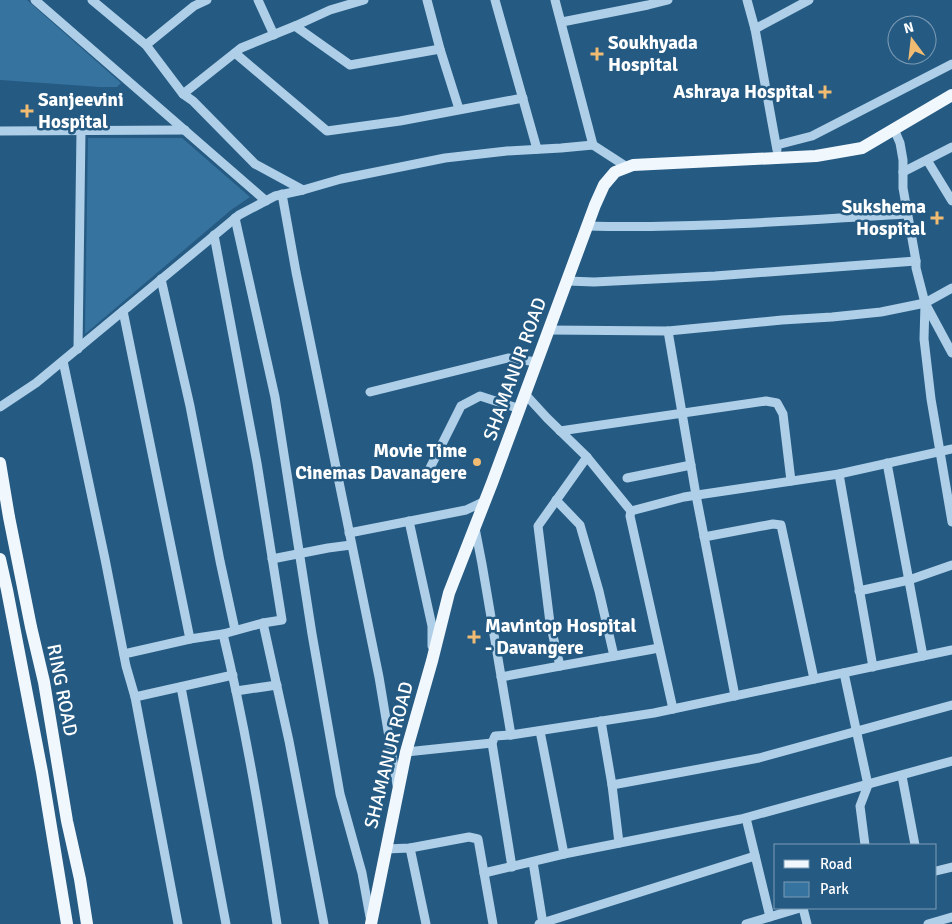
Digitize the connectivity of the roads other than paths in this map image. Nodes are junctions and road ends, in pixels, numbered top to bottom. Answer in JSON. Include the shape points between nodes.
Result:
{"nodes":[{"id":1,"x":35,"y":0,"type":"edge"},
{"id":2,"x":92,"y":0,"type":"edge"},
{"id":3,"x":207,"y":0,"type":"edge"},
{"id":4,"x":258,"y":0,"type":"edge"},
{"id":5,"x":364,"y":0,"type":"edge"},
{"id":6,"x":427,"y":0,"type":"edge"},
{"id":7,"x":495,"y":0,"type":"edge"},
{"id":8,"x":555,"y":0,"type":"edge"},
{"id":9,"x":668,"y":0,"type":"edge"},
{"id":10,"x":747,"y":0,"type":"edge"},
{"id":11,"x":809,"y":0,"type":"edge"},
{"id":12,"x":190,"y":3,"type":"edge"},
{"id":13,"x":648,"y":3,"type":"edge"},
{"id":14,"x":562,"y":22,"type":"junction"},
{"id":15,"x":295,"y":26,"type":"junction"},
{"id":16,"x":755,"y":29,"type":"junction"},
{"id":17,"x":274,"y":35,"type":"junction"},
{"id":18,"x":146,"y":45,"type":"junction"},
{"id":19,"x":440,"y":49,"type":"junction"},
{"id":20,"x":235,"y":53,"type":"junction"},
{"id":21,"x":952,"y":64,"type":"edge"},
{"id":22,"x":183,"y":94,"type":"junction"},
{"id":23,"x":952,"y":96,"type":"edge"},
{"id":24,"x":523,"y":98,"type":"junction"},
{"id":25,"x":459,"y":109,"type":"junction"},
{"id":26,"x":894,"y":129,"type":"junction"},
{"id":27,"x":185,"y":130,"type":"junction"},
{"id":28,"x":0,"y":131,"type":"edge"},
{"id":29,"x":81,"y":131,"type":"junction"},
{"id":30,"x":593,"y":145,"type":"junction"},
{"id":31,"x":952,"y":147,"type":"edge"},
{"id":32,"x":537,"y":149,"type":"junction"},
{"id":33,"x":777,"y":152,"type":"junction"},
{"id":34,"x":927,"y":160,"type":"junction"},
{"id":35,"x":627,"y":167,"type":"junction"},
{"id":36,"x":903,"y":172,"type":"junction"},
{"id":37,"x":303,"y":190,"type":"junction"},
{"id":38,"x":282,"y":194,"type":"junction"},
{"id":39,"x":266,"y":201,"type":"junction"},
{"id":40,"x":952,"y":201,"type":"edge"},
{"id":41,"x":908,"y":214,"type":"junction"},
{"id":42,"x":235,"y":218,"type":"junction"},
{"id":43,"x":587,"y":226,"type":"junction"},
{"id":44,"x":214,"y":235,"type":"junction"},
{"id":45,"x":916,"y":261,"type":"junction"},
{"id":46,"x":161,"y":279,"type":"junction"},
{"id":47,"x":568,"y":281,"type":"junction"},
{"id":48,"x":952,"y":288,"type":"edge"},
{"id":49,"x":925,"y":304,"type":"junction"},
{"id":50,"x":123,"y":311,"type":"junction"},
{"id":51,"x":548,"y":330,"type":"junction"},
{"id":52,"x":668,"y":331,"type":"junction"},
{"id":53,"x":78,"y":348,"type":"junction"},
{"id":54,"x":952,"y":353,"type":"edge"},
{"id":55,"x":63,"y":361,"type":"junction"},
{"id":56,"x":537,"y":362,"type":"junction"},
{"id":57,"x":370,"y":392,"type":"dead end"},
{"id":58,"x":525,"y":394,"type":"junction"},
{"id":59,"x":0,"y":408,"type":"edge"},
{"id":60,"x":520,"y":409,"type":"junction"},
{"id":61,"x":682,"y":413,"type":"junction"},
{"id":62,"x":560,"y":431,"type":"junction"},
{"id":63,"x":952,"y":449,"type":"edge"},
{"id":64,"x":941,"y":452,"type":"junction"},
{"id":65,"x":587,"y":457,"type":"junction"},
{"id":66,"x":0,"y":463,"type":"edge"},
{"id":67,"x":887,"y":463,"type":"junction"},
{"id":68,"x":691,"y":464,"type":"junction"},
{"id":69,"x":430,"y":468,"type":"dead end"},
{"id":70,"x":839,"y":474,"type":"junction"},
{"id":71,"x":627,"y":478,"type":"dead end"},
{"id":72,"x":791,"y":481,"type":"junction"},
{"id":73,"x":696,"y":495,"type":"junction"},
{"id":74,"x":556,"y":500,"type":"junction"},
{"id":75,"x":485,"y":501,"type":"junction"},
{"id":76,"x":631,"y":511,"type":"junction"},
{"id":77,"x":409,"y":521,"type":"junction"},
{"id":78,"x":952,"y":522,"type":"edge"},
{"id":79,"x":475,"y":528,"type":"junction"},
{"id":80,"x":349,"y":533,"type":"junction"},
{"id":81,"x":704,"y":537,"type":"junction"},
{"id":82,"x":352,"y":545,"type":"junction"},
{"id":83,"x":300,"y":554,"type":"junction"},
{"id":84,"x":0,"y":559,"type":"edge"},
{"id":85,"x":272,"y":559,"type":"junction"},
{"id":86,"x":952,"y":565,"type":"edge"},
{"id":87,"x":909,"y":580,"type":"junction"},
{"id":88,"x":859,"y":591,"type":"junction"},
{"id":89,"x":263,"y":623,"type":"junction"},
{"id":90,"x":234,"y":630,"type":"junction"},
{"id":91,"x":223,"y":634,"type":"junction"},
{"id":92,"x":190,"y":639,"type":"junction"},
{"id":93,"x":659,"y":648,"type":"junction"},
{"id":94,"x":952,"y":650,"type":"edge"},
{"id":95,"x":124,"y":654,"type":"junction"},
{"id":96,"x":614,"y":656,"type":"junction"},
{"id":97,"x":923,"y":656,"type":"junction"},
{"id":98,"x":432,"y":661,"type":"junction"},
{"id":99,"x":560,"y":666,"type":"junction"},
{"id":100,"x":873,"y":667,"type":"junction"},
{"id":101,"x":844,"y":672,"type":"junction"},
{"id":102,"x":232,"y":675,"type":"junction"},
{"id":103,"x":501,"y":677,"type":"junction"},
{"id":104,"x":814,"y":679,"type":"junction"},
{"id":105,"x":277,"y":685,"type":"junction"},
{"id":106,"x":181,"y":687,"type":"junction"},
{"id":107,"x":236,"y":692,"type":"junction"},
{"id":108,"x":735,"y":696,"type":"junction"},
{"id":109,"x":135,"y":697,"type":"junction"},
{"id":110,"x":952,"y":705,"type":"edge"},
{"id":111,"x":673,"y":709,"type":"junction"},
{"id":112,"x":601,"y":721,"type":"junction"},
{"id":113,"x":857,"y":730,"type":"junction"},
{"id":114,"x":540,"y":731,"type":"junction"},
{"id":115,"x":511,"y":735,"type":"junction"},
{"id":116,"x":492,"y":743,"type":"junction"},
{"id":117,"x":406,"y":752,"type":"junction"},
{"id":118,"x":951,"y":764,"type":"edge"},
{"id":119,"x":902,"y":776,"type":"junction"},
{"id":120,"x":612,"y":785,"type":"junction"},
{"id":121,"x":868,"y":785,"type":"junction"},
{"id":122,"x":398,"y":794,"type":"junction"},
{"id":123,"x":746,"y":818,"type":"junction"},
{"id":124,"x":618,"y":844,"type":"junction"},
{"id":125,"x":865,"y":844,"type":"edge"},
{"id":126,"x":915,"y":844,"type":"edge"},
{"id":127,"x":410,"y":848,"type":"junction"},
{"id":128,"x":386,"y":849,"type":"junction"},
{"id":129,"x":564,"y":854,"type":"junction"},
{"id":130,"x":755,"y":856,"type":"junction"},
{"id":131,"x":533,"y":862,"type":"junction"},
{"id":132,"x":512,"y":867,"type":"junction"},
{"id":133,"x":952,"y":867,"type":"edge"},
{"id":134,"x":937,"y":871,"type":"edge"},
{"id":135,"x":484,"y":873,"type":"junction"},
{"id":136,"x":798,"y":909,"type":"edge"},
{"id":137,"x":802,"y":909,"type":"edge"},
{"id":138,"x":952,"y":916,"type":"edge"},
{"id":139,"x":770,"y":917,"type":"junction"},
{"id":140,"x":933,"y":923,"type":"edge"},
{"id":141,"x":67,"y":924,"type":"edge"},
{"id":142,"x":87,"y":924,"type":"edge"},
{"id":143,"x":178,"y":924,"type":"edge"},
{"id":144,"x":226,"y":924,"type":"edge"},
{"id":145,"x":277,"y":924,"type":"edge"},
{"id":146,"x":324,"y":924,"type":"edge"},
{"id":147,"x":371,"y":924,"type":"edge"},
{"id":148,"x":426,"y":924,"type":"edge"},
{"id":149,"x":492,"y":924,"type":"edge"},
{"id":150,"x":542,"y":924,"type":"edge"},
{"id":151,"x":746,"y":924,"type":"edge"},
{"id":152,"x":807,"y":924,"type":"edge"}],
"edges":[{"from":1,"to":27,"type":"street"},
{"from":2,"to":18,"type":"street"},
{"from":3,"to":12,"type":"street"},
{"from":4,"to":17,"type":"street"},
{"from":5,"to":15,"type":"street","via":[[330,10]]},
{"from":6,"to":19,"type":"street"},
{"from":7,"to":24,"type":"street"},
{"from":8,"to":14,"type":"street"},
{"from":9,"to":13,"type":"street"},
{"from":10,"to":16,"type":"street"},
{"from":11,"to":16,"type":"street"},
{"from":12,"to":18,"type":"street"},
{"from":13,"to":14,"type":"street"},
{"from":14,"to":30,"type":"street"},
{"from":15,"to":17,"type":"street"},
{"from":15,"to":19,"type":"street","via":[[350,65]]},
{"from":16,"to":33,"type":"street"},
{"from":17,"to":20,"type":"street"},
{"from":18,"to":22,"type":"street"},
{"from":19,"to":25,"type":"street"},
{"from":20,"to":22,"type":"street"},
{"from":20,"to":25,"type":"street","via":[[327,130],[400,121]]},
{"from":21,"to":33,"type":"street"},
{"from":22,"to":37,"type":"street","via":[[255,164]]},
{"from":23,"to":26,"type":"main road","name":"SHAMANUR ROAD"},
{"from":24,"to":25,"type":"street"},
{"from":24,"to":32,"type":"street"},
{"from":26,"to":33,"type":"main road","name":"SHAMANUR ROAD","via":[[862,148],[816,156]]},
{"from":26,"to":36,"type":"street","via":[[900,143]]},
{"from":27,"to":29,"type":"street"},
{"from":27,"to":39,"type":"street"},
{"from":28,"to":29,"type":"street"},
{"from":29,"to":53,"type":"street"},
{"from":30,"to":32,"type":"street"},
{"from":30,"to":35,"type":"street"},
{"from":31,"to":34,"type":"street"},
{"from":32,"to":37,"type":"street","via":[[445,158]]},
{"from":33,"to":35,"type":"main road","name":"SHAMANUR ROAD"},
{"from":34,"to":36,"type":"street"},
{"from":34,"to":40,"type":"street"},
{"from":35,"to":43,"type":"main road","name":"SHAMANUR ROAD","via":[[615,172],[604,185]]},
{"from":36,"to":41,"type":"street"},
{"from":37,"to":38,"type":"street"},
{"from":38,"to":39,"type":"street"},
{"from":38,"to":80,"type":"street"},
{"from":39,"to":42,"type":"street"},
{"from":41,"to":43,"type":"street","via":[[753,223]]},
{"from":41,"to":45,"type":"street"},
{"from":42,"to":44,"type":"street"},
{"from":42,"to":83,"type":"street","via":[[275,397]]},
{"from":43,"to":47,"type":"main road","name":"SHAMANUR ROAD"},
{"from":44,"to":46,"type":"street"},
{"from":44,"to":85,"type":"street"},
{"from":45,"to":47,"type":"street","via":[[715,276]]},
{"from":45,"to":49,"type":"street"},
{"from":46,"to":50,"type":"street"},
{"from":46,"to":90,"type":"street","via":[[190,406]]},
{"from":47,"to":51,"type":"main road","name":"SHAMANUR ROAD"},
{"from":48,"to":49,"type":"street"},
{"from":49,"to":52,"type":"street","via":[[881,312]]},
{"from":49,"to":54,"type":"street"},
{"from":49,"to":64,"type":"street","via":[[925,348]]},
{"from":50,"to":53,"type":"street"},
{"from":50,"to":92,"type":"street"},
{"from":51,"to":52,"type":"street"},
{"from":51,"to":56,"type":"main road","name":"SHAMANUR ROAD"},
{"from":52,"to":61,"type":"street"},
{"from":53,"to":55,"type":"street"},
{"from":55,"to":59,"type":"street"},
{"from":55,"to":95,"type":"street"},
{"from":56,"to":57,"type":"street","via":[[508,358]]},
{"from":56,"to":58,"type":"main road","name":"SHAMANUR ROAD"},
{"from":58,"to":60,"type":"main road","name":"SHAMANUR ROAD"},
{"from":58,"to":62,"type":"street"},
{"from":60,"to":69,"type":"street","via":[[480,396],[461,406]]},
{"from":60,"to":75,"type":"main road","name":"SHAMANUR ROAD"},
{"from":61,"to":62,"type":"street"},
{"from":61,"to":68,"type":"street"},
{"from":61,"to":72,"type":"street","via":[[766,401],[777,403],[783,414]]},
{"from":62,"to":65,"type":"street"},
{"from":63,"to":64,"type":"street"},
{"from":64,"to":67,"type":"street"},
{"from":64,"to":78,"type":"street"},
{"from":65,"to":74,"type":"street"},
{"from":65,"to":76,"type":"street"},
{"from":66,"to":142,"type":"main road","name":"RING ROAD","via":[[44,682]]},
{"from":67,"to":70,"type":"street"},
{"from":67,"to":87,"type":"street"},
{"from":68,"to":71,"type":"street"},
{"from":68,"to":73,"type":"street"},
{"from":70,"to":72,"type":"street"},
{"from":70,"to":88,"type":"street"},
{"from":72,"to":73,"type":"street"},
{"from":73,"to":76,"type":"street"},
{"from":73,"to":81,"type":"street"},
{"from":74,"to":96,"type":"street","via":[[580,525]]},
{"from":74,"to":99,"type":"street","via":[[538,526],[550,623]]},
{"from":75,"to":77,"type":"street","via":[[466,510]]},
{"from":75,"to":79,"type":"main road","name":"SHAMANUR ROAD"},
{"from":76,"to":93,"type":"street"},
{"from":77,"to":80,"type":"street"},
{"from":77,"to":98,"type":"street","via":[[432,626]]},
{"from":79,"to":98,"type":"main road","name":"SHAMANUR ROAD","via":[[449,593]]},
{"from":79,"to":103,"type":"street"},
{"from":80,"to":82,"type":"street"},
{"from":81,"to":104,"type":"street","via":[[781,525]]},
{"from":81,"to":108,"type":"street"},
{"from":82,"to":83,"type":"street"},
{"from":82,"to":122,"type":"street","via":[[379,677]]},
{"from":83,"to":85,"type":"street"},
{"from":83,"to":147,"type":"street","via":[[340,794],[362,873]]},
{"from":84,"to":141,"type":"main road","name":"RING ROAD","via":[[42,772]]},
{"from":85,"to":89,"type":"street","via":[[282,620]]},
{"from":86,"to":87,"type":"street"},
{"from":87,"to":88,"type":"street"},
{"from":87,"to":97,"type":"street"},
{"from":88,"to":100,"type":"street"},
{"from":89,"to":90,"type":"street"},
{"from":89,"to":105,"type":"street"},
{"from":90,"to":91,"type":"street"},
{"from":91,"to":92,"type":"street"},
{"from":91,"to":102,"type":"street"},
{"from":92,"to":95,"type":"street"},
{"from":93,"to":96,"type":"street"},
{"from":93,"to":111,"type":"street"},
{"from":94,"to":97,"type":"street"},
{"from":95,"to":109,"type":"street"},
{"from":96,"to":99,"type":"street"},
{"from":97,"to":100,"type":"street"},
{"from":98,"to":117,"type":"main road","name":"SHAMANUR ROAD"},
{"from":99,"to":103,"type":"street"},
{"from":100,"to":101,"type":"street"},
{"from":101,"to":104,"type":"street"},
{"from":101,"to":113,"type":"street"},
{"from":102,"to":106,"type":"street"},
{"from":102,"to":107,"type":"street"},
{"from":103,"to":115,"type":"street"},
{"from":104,"to":108,"type":"street"},
{"from":105,"to":107,"type":"street"},
{"from":105,"to":146,"type":"street"},
{"from":106,"to":109,"type":"street"},
{"from":106,"to":144,"type":"street"},
{"from":107,"to":145,"type":"street"},
{"from":108,"to":111,"type":"street"},
{"from":109,"to":143,"type":"street"},
{"from":110,"to":113,"type":"street"},
{"from":111,"to":112,"type":"street"},
{"from":112,"to":114,"type":"street"},
{"from":112,"to":120,"type":"street"},
{"from":113,"to":120,"type":"street","via":[[759,758]]},
{"from":113,"to":121,"type":"street"},
{"from":114,"to":115,"type":"street"},
{"from":114,"to":129,"type":"street"},
{"from":115,"to":116,"type":"street","via":[[495,736]]},
{"from":116,"to":117,"type":"street"},
{"from":116,"to":132,"type":"street"},
{"from":117,"to":122,"type":"main road","name":"SHAMANUR ROAD"},
{"from":118,"to":119,"type":"street"},
{"from":119,"to":121,"type":"street"},
{"from":119,"to":126,"type":"street"},
{"from":120,"to":124,"type":"street"},
{"from":121,"to":123,"type":"street"},
{"from":121,"to":125,"type":"street","via":[[860,806]]},
{"from":122,"to":128,"type":"main road","name":"SHAMANUR ROAD"},
{"from":123,"to":124,"type":"street"},
{"from":123,"to":130,"type":"street"},
{"from":124,"to":129,"type":"street"},
{"from":127,"to":128,"type":"street"},
{"from":127,"to":135,"type":"street","via":[[469,837],[478,839]]},
{"from":127,"to":148,"type":"street"},
{"from":128,"to":147,"type":"main road","name":"SHAMANUR ROAD"},
{"from":129,"to":131,"type":"street"},
{"from":130,"to":139,"type":"street"},
{"from":130,"to":150,"type":"street"},
{"from":131,"to":132,"type":"street"},
{"from":131,"to":150,"type":"street"},
{"from":132,"to":135,"type":"street"},
{"from":133,"to":134,"type":"street"},
{"from":135,"to":149,"type":"street"},
{"from":136,"to":139,"type":"street"},
{"from":137,"to":152,"type":"street"},
{"from":138,"to":140,"type":"street"},
{"from":139,"to":151,"type":"street"}]}
